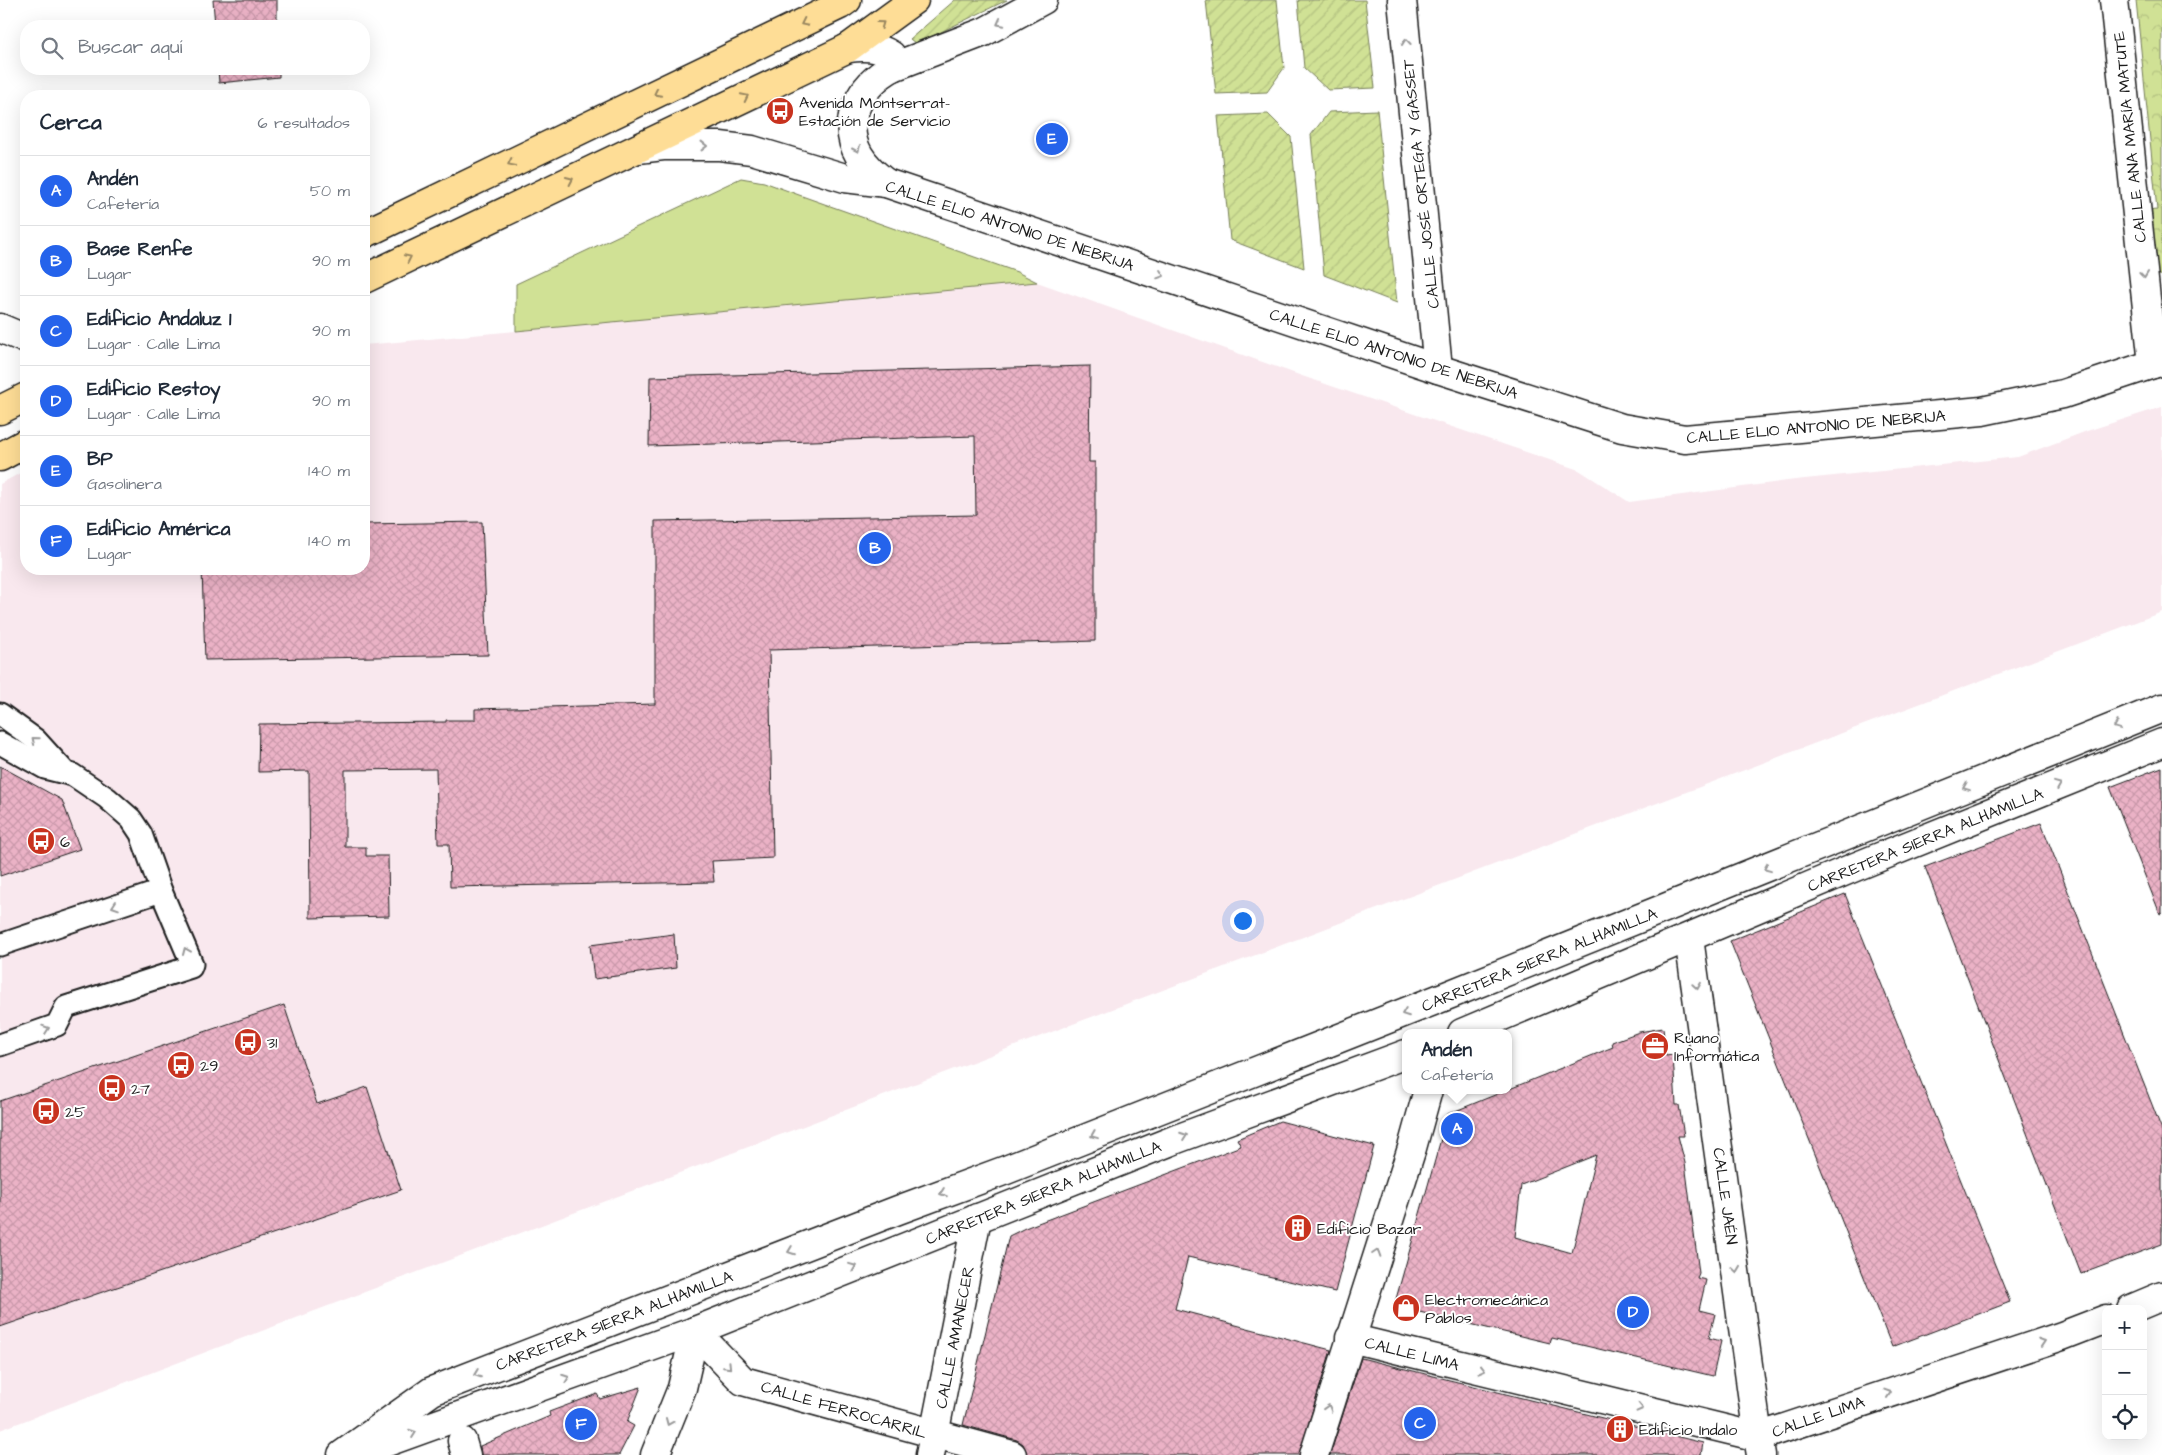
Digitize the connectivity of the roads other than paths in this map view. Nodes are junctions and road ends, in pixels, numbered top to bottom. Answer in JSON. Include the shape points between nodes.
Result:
{"nodes":[{"id":1,"x":847,"y":0,"type":"edge"},
{"id":2,"x":914,"y":0,"type":"edge"},
{"id":3,"x":1042,"y":0,"type":"edge"},
{"id":4,"x":1402,"y":0,"type":"edge"},
{"id":5,"x":2114,"y":0,"type":"edge"},
{"id":6,"x":848,"y":48,"type":"junction"},
{"id":7,"x":893,"y":67,"type":"junction"},
{"id":8,"x":638,"y":149,"type":"junction"},
{"id":9,"x":886,"y":184,"type":"junction"},
{"id":10,"x":370,"y":231,"type":"edge"},
{"id":11,"x":370,"y":276,"type":"edge"},
{"id":12,"x":0,"y":328,"type":"edge"},
{"id":13,"x":20,"y":336,"type":"edge"},
{"id":14,"x":2157,"y":363,"type":"edge"},
{"id":15,"x":1438,"y":369,"type":"junction"},
{"id":16,"x":20,"y":400,"type":"edge"},
{"id":17,"x":0,"y":410,"type":"edge"},
{"id":18,"x":20,"y":446,"type":"edge"},
{"id":19,"x":0,"y":457,"type":"edge"},
{"id":20,"x":2162,"y":708,"type":"edge"},
{"id":21,"x":0,"y":714,"type":"edge"},
{"id":22,"x":0,"y":743,"type":"edge"},
{"id":23,"x":2162,"y":743,"type":"edge"},
{"id":24,"x":65,"y":772,"type":"junction"},
{"id":25,"x":1881,"y":821,"type":"junction"},
{"id":26,"x":161,"y":891,"type":"junction"},
{"id":27,"x":1689,"y":938,"type":"junction"},
{"id":28,"x":0,"y":945,"type":"edge"},
{"id":29,"x":1472,"y":1029,"type":"edge"},
{"id":30,"x":0,"y":1045,"type":"edge"},
{"id":31,"x":1399,"y":1057,"type":"edge"},
{"id":32,"x":1427,"y":1094,"type":"edge"},
{"id":33,"x":1140,"y":1116,"type":"junction"},
{"id":34,"x":898,"y":1210,"type":"junction"},
{"id":35,"x":977,"y":1218,"type":"junction"},
{"id":36,"x":2162,"y":1296,"type":"edge"},
{"id":37,"x":2141,"y":1305,"type":"edge"},
{"id":38,"x":2102,"y":1320,"type":"edge"},
{"id":39,"x":695,"y":1331,"type":"junction"},
{"id":40,"x":1350,"y":1338,"type":"junction"},
{"id":41,"x":933,"y":1445,"type":"edge"},
{"id":42,"x":1760,"y":1446,"type":"edge"},
{"id":43,"x":342,"y":1455,"type":"edge"},
{"id":44,"x":350,"y":1455,"type":"edge"},
{"id":45,"x":655,"y":1455,"type":"edge"},
{"id":46,"x":1012,"y":1455,"type":"edge"},
{"id":47,"x":1314,"y":1455,"type":"edge"}],
"edges":[{"from":1,"to":10,"type":"main road","one_way":true},
{"from":6,"to":2,"type":"main road","one_way":true},
{"from":3,"to":7,"type":"main road","one_way":true,"via":[[984,32]]},
{"from":15,"to":4,"type":"main road","name":"CALLE JOSÉ ORTEGA Y GASSET","one_way":true},
{"from":5,"to":14,"type":"main road","name":"CALLE ANA MARÍA MATUTE","one_way":true},
{"from":6,"to":7,"type":"main road","via":[[865,46],[883,50],[891,55]]},
{"from":8,"to":6,"type":"main road","one_way":true},
{"from":7,"to":9,"type":"main road","one_way":true,"via":[[884,72],[857,101],[852,119],[859,155]]},
{"from":8,"to":9,"type":"main road","name":"CALLE ELIO ANTONIO DE NEBRIJA","one_way":true,"via":[[720,146],[752,150],[845,178]]},
{"from":11,"to":8,"type":"main road","one_way":true},
{"from":9,"to":15,"type":"main road","name":"CALLE ELIO ANTONIO DE NEBRIJA","one_way":true},
{"from":12,"to":13,"type":"main road"},
{"from":14,"to":15,"type":"main road","name":"CALLE ELIO ANTONIO DE NEBRIJA","via":[[2063,394],[1982,411],[1685,438],[1622,428]]},
{"from":16,"to":17,"type":"main road"},
{"from":18,"to":19,"type":"main road"},
{"from":20,"to":25,"type":"main road","name":"CARRETERA SIERRA ALHAMILLA","one_way":true},
{"from":24,"to":21,"type":"lane","one_way":true,"via":[[36,740]]},
{"from":22,"to":24,"type":"lane","via":[[45,768]]},
{"from":27,"to":23,"type":"main road","name":"CARRETERA SIERRA ALHAMILLA","one_way":true},
{"from":24,"to":26,"type":"lane","via":[[93,788],[132,819],[141,834]]},
{"from":25,"to":27,"type":"main road","name":"CARRETERA SIERRA ALHAMILLA","via":[[1843,854],[1707,914]]},
{"from":25,"to":33,"type":"main road","name":"CARRETERA SIERRA ALHAMILLA","one_way":true},
{"from":26,"to":28,"type":"lane","one_way":true},
{"from":30,"to":26,"type":"lane","one_way":true,"via":[[57,1025],[66,1007],[191,967]]},
{"from":27,"to":29,"type":"main road","name":"CARRETERA SIERRA ALHAMILLA"},
{"from":27,"to":42,"type":"main road","name":"CALLE JAÉN","one_way":true},
{"from":31,"to":33,"type":"main road","name":"CARRETERA SIERRA ALHAMILLA","via":[[1321,1066],[1190,1113]]},
{"from":35,"to":31,"type":"main road","name":"CARRETERA SIERRA ALHAMILLA","one_way":true,"via":[[1174,1140]]},
{"from":40,"to":32,"type":"main road","one_way":true},
{"from":33,"to":34,"type":"main road","name":"CARRETERA SIERRA ALHAMILLA","one_way":true},
{"from":34,"to":39,"type":"main road","name":"CARRETERA SIERRA ALHAMILLA","via":[[843,1249],[729,1302],[705,1317]]},
{"from":34,"to":43,"type":"main road","name":"CARRETERA SIERRA ALHAMILLA","one_way":true,"via":[[432,1391]]},
{"from":39,"to":35,"type":"main road","name":"CARRETERA SIERRA ALHAMILLA","one_way":true},
{"from":35,"to":41,"type":"main road","name":"CALLE AMANECER"},
{"from":36,"to":37,"type":"main road"},
{"from":42,"to":38,"type":"main road","name":"CALLE LIMA","one_way":true},
{"from":39,"to":41,"type":"main road","name":"CALLE FERROCARRIL","one_way":true,"via":[[743,1381]]},
{"from":44,"to":39,"type":"main road","name":"CARRETERA SIERRA ALHAMILLA","one_way":true},
{"from":39,"to":45,"type":"main road","name":"CARRETERA SIERRA ALHAMILLA","one_way":true,"via":[[682,1388]]},
{"from":40,"to":42,"type":"main road","name":"CALLE LIMA","one_way":true},
{"from":47,"to":40,"type":"main road","one_way":true},
{"from":41,"to":46,"type":"main road","name":"CALLE FERROCARRIL"}]}
